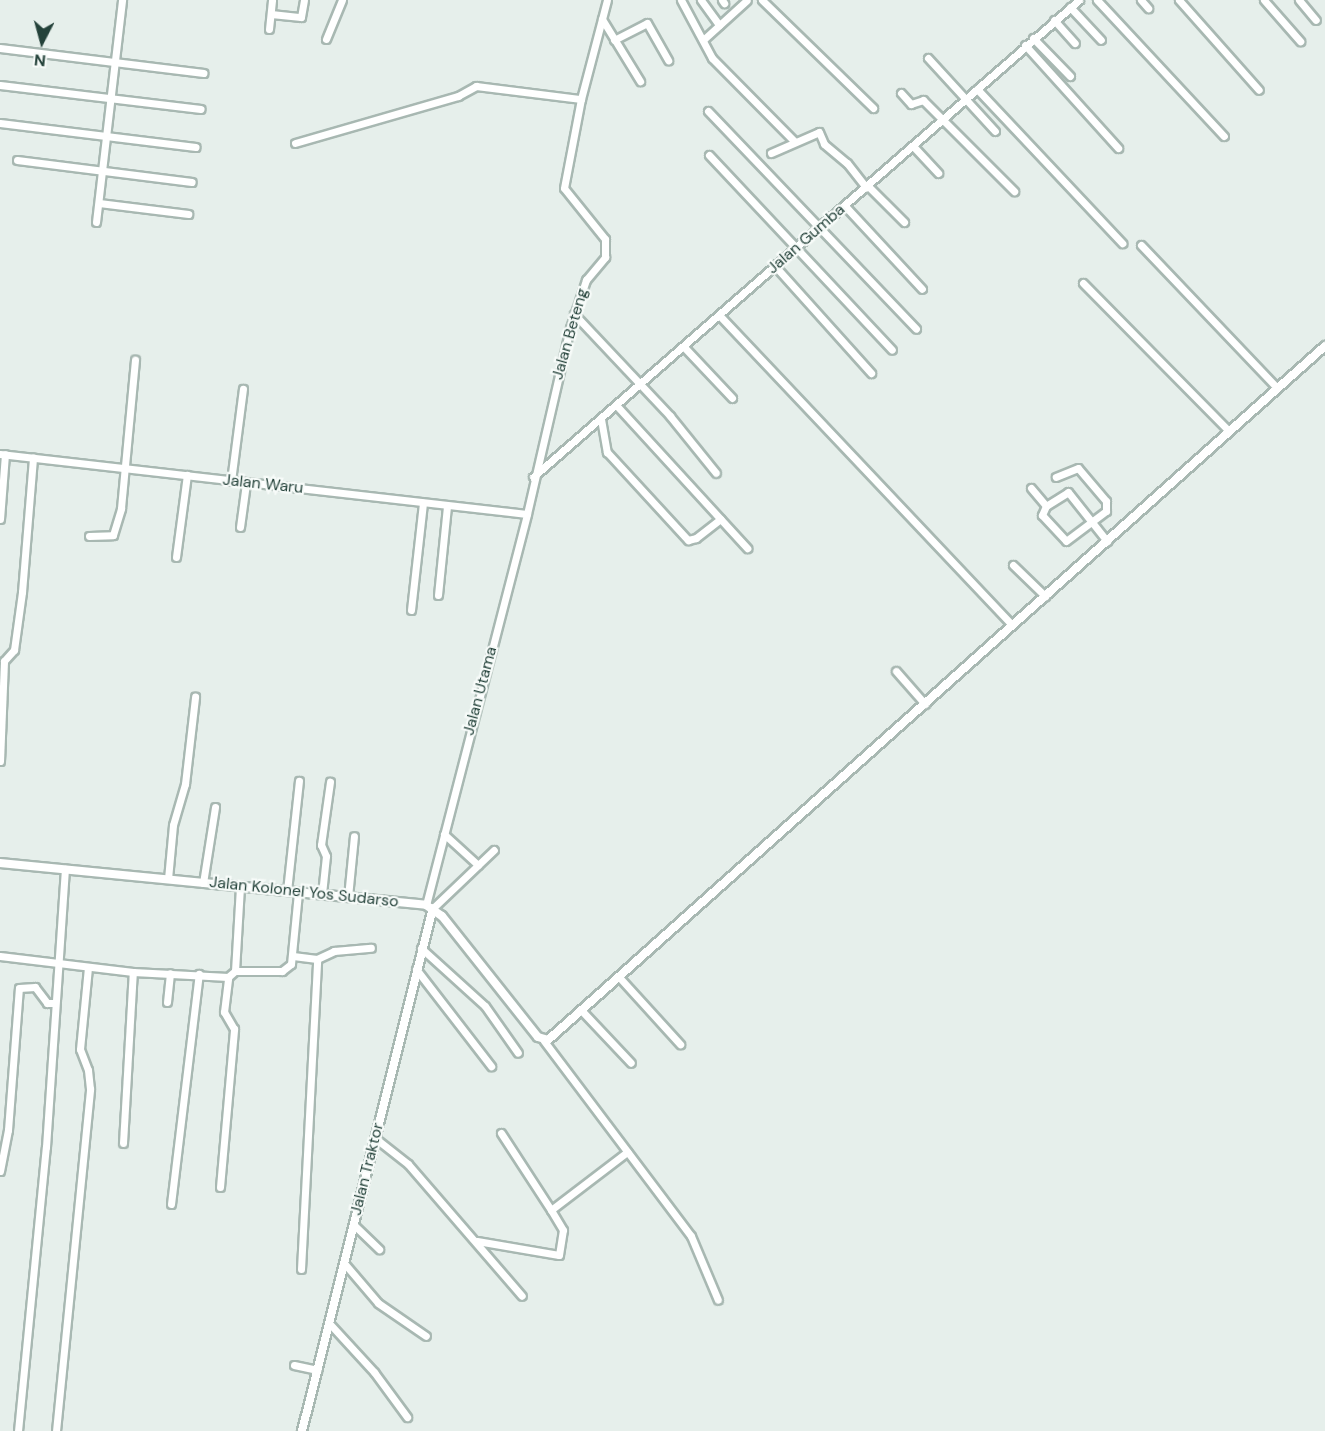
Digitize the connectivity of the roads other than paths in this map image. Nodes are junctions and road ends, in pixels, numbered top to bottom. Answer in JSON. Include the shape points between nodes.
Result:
{"nodes":[{"id":1,"x":122,"y":0,"type":"edge"},
{"id":2,"x":272,"y":0,"type":"edge"},
{"id":3,"x":304,"y":0,"type":"edge"},
{"id":4,"x":342,"y":0,"type":"edge"},
{"id":5,"x":607,"y":0,"type":"edge"},
{"id":6,"x":681,"y":0,"type":"edge"},
{"id":7,"x":701,"y":0,"type":"edge"},
{"id":8,"x":747,"y":0,"type":"edge"},
{"id":9,"x":762,"y":0,"type":"edge"},
{"id":10,"x":1079,"y":0,"type":"edge"},
{"id":11,"x":1097,"y":0,"type":"edge"},
{"id":12,"x":1141,"y":0,"type":"edge"},
{"id":13,"x":1179,"y":0,"type":"edge"},
{"id":14,"x":1264,"y":0,"type":"edge"},
{"id":15,"x":1299,"y":0,"type":"edge"},
{"id":16,"x":1070,"y":7,"type":"junction"},
{"id":17,"x":1148,"y":8,"type":"dead end"},
{"id":18,"x":271,"y":14,"type":"junction"},
{"id":19,"x":602,"y":19,"type":"junction"},
{"id":20,"x":1054,"y":20,"type":"junction"},
{"id":21,"x":1316,"y":20,"type":"dead end"},
{"id":22,"x":719,"y":25,"type":"junction"},
{"id":23,"x":269,"y":29,"type":"dead end"},
{"id":24,"x":1033,"y":38,"type":"junction"},
{"id":25,"x":326,"y":39,"type":"dead end"},
{"id":26,"x":615,"y":40,"type":"junction"},
{"id":27,"x":703,"y":40,"type":"junction"},
{"id":28,"x":1101,"y":40,"type":"dead end"},
{"id":29,"x":1300,"y":41,"type":"dead end"},
{"id":30,"x":1075,"y":43,"type":"dead end"},
{"id":31,"x":1025,"y":45,"type":"junction"},
{"id":32,"x":0,"y":48,"type":"edge"},
{"id":33,"x":928,"y":58,"type":"dead end"},
{"id":34,"x":668,"y":60,"type":"dead end"},
{"id":35,"x":115,"y":63,"type":"junction"},
{"id":36,"x":203,"y":73,"type":"dead end"},
{"id":37,"x":1070,"y":76,"type":"dead end"},
{"id":38,"x":640,"y":81,"type":"dead end"},
{"id":39,"x":0,"y":85,"type":"edge"},
{"id":40,"x":977,"y":89,"type":"junction"},
{"id":41,"x":1259,"y":90,"type":"dead end"},
{"id":42,"x":901,"y":93,"type":"dead end"},
{"id":43,"x":111,"y":99,"type":"junction"},
{"id":44,"x":581,"y":99,"type":"junction"},
{"id":45,"x":965,"y":100,"type":"junction"},
{"id":46,"x":873,"y":108,"type":"dead end"},
{"id":47,"x":201,"y":109,"type":"dead end"},
{"id":48,"x":708,"y":111,"type":"dead end"},
{"id":49,"x":944,"y":119,"type":"junction"},
{"id":50,"x":0,"y":123,"type":"edge"},
{"id":51,"x":995,"y":131,"type":"dead end"},
{"id":52,"x":106,"y":136,"type":"junction"},
{"id":53,"x":1224,"y":136,"type":"dead end"},
{"id":54,"x":794,"y":141,"type":"junction"},
{"id":55,"x":295,"y":143,"type":"dead end"},
{"id":56,"x":913,"y":146,"type":"junction"},
{"id":57,"x":196,"y":147,"type":"dead end"},
{"id":58,"x":1118,"y":148,"type":"dead end"},
{"id":59,"x":771,"y":153,"type":"dead end"},
{"id":60,"x":709,"y":154,"type":"dead end"},
{"id":61,"x":17,"y":160,"type":"dead end"},
{"id":62,"x":102,"y":171,"type":"junction"},
{"id":63,"x":938,"y":173,"type":"dead end"},
{"id":64,"x":192,"y":182,"type":"dead end"},
{"id":65,"x":867,"y":186,"type":"junction"},
{"id":66,"x":1014,"y":191,"type":"dead end"},
{"id":67,"x":99,"y":202,"type":"junction"},
{"id":68,"x":845,"y":206,"type":"junction"},
{"id":69,"x":189,"y":214,"type":"dead end"},
{"id":70,"x":96,"y":222,"type":"dead end"},
{"id":71,"x":904,"y":222,"type":"dead end"},
{"id":72,"x":820,"y":226,"type":"junction"},
{"id":73,"x":1122,"y":243,"type":"dead end"},
{"id":74,"x":1141,"y":245,"type":"dead end"},
{"id":75,"x":798,"y":246,"type":"junction"},
{"id":76,"x":775,"y":266,"type":"junction"},
{"id":77,"x":1083,"y":284,"type":"dead end"},
{"id":78,"x":922,"y":289,"type":"dead end"},
{"id":79,"x":574,"y":315,"type":"junction"},
{"id":80,"x":720,"y":316,"type":"junction"},
{"id":81,"x":916,"y":329,"type":"dead end"},
{"id":82,"x":1325,"y":346,"type":"edge"},
{"id":83,"x":684,"y":347,"type":"junction"},
{"id":84,"x":891,"y":350,"type":"dead end"},
{"id":85,"x":135,"y":360,"type":"dead end"},
{"id":86,"x":871,"y":373,"type":"dead end"},
{"id":87,"x":640,"y":384,"type":"junction"},
{"id":88,"x":1277,"y":388,"type":"junction"},
{"id":89,"x":243,"y":389,"type":"dead end"},
{"id":90,"x":732,"y":398,"type":"dead end"},
{"id":91,"x":617,"y":405,"type":"junction"},
{"id":92,"x":601,"y":419,"type":"junction"},
{"id":93,"x":1229,"y":431,"type":"junction"},
{"id":94,"x":2,"y":454,"type":"edge"},
{"id":95,"x":33,"y":457,"type":"junction"},
{"id":96,"x":123,"y":468,"type":"junction"},
{"id":97,"x":716,"y":473,"type":"dead end"},
{"id":98,"x":187,"y":475,"type":"junction"},
{"id":99,"x":533,"y":477,"type":"junction"},
{"id":100,"x":1056,"y":477,"type":"dead end"},
{"id":101,"x":231,"y":481,"type":"junction"},
{"id":102,"x":246,"y":483,"type":"junction"},
{"id":103,"x":1031,"y":488,"type":"dead end"},
{"id":104,"x":423,"y":503,"type":"junction"},
{"id":105,"x":447,"y":506,"type":"junction"},
{"id":106,"x":1046,"y":506,"type":"junction"},
{"id":107,"x":527,"y":514,"type":"junction"},
{"id":108,"x":0,"y":519,"type":"edge"},
{"id":109,"x":720,"y":519,"type":"junction"},
{"id":110,"x":1090,"y":521,"type":"junction"},
{"id":111,"x":240,"y":527,"type":"dead end"},
{"id":112,"x":89,"y":536,"type":"dead end"},
{"id":113,"x":1107,"y":541,"type":"junction"},
{"id":114,"x":747,"y":548,"type":"dead end"},
{"id":115,"x":176,"y":557,"type":"dead end"},
{"id":116,"x":1013,"y":565,"type":"dead end"},
{"id":117,"x":438,"y":595,"type":"dead end"},
{"id":118,"x":1045,"y":596,"type":"junction"},
{"id":119,"x":411,"y":610,"type":"dead end"},
{"id":120,"x":1012,"y":626,"type":"junction"},
{"id":121,"x":896,"y":671,"type":"dead end"},
{"id":122,"x":195,"y":697,"type":"dead end"},
{"id":123,"x":925,"y":704,"type":"junction"},
{"id":124,"x":0,"y":761,"type":"edge"},
{"id":125,"x":299,"y":781,"type":"dead end"},
{"id":126,"x":330,"y":782,"type":"dead end"},
{"id":127,"x":215,"y":807,"type":"dead end"},
{"id":128,"x":444,"y":834,"type":"junction"},
{"id":129,"x":354,"y":836,"type":"dead end"},
{"id":130,"x":494,"y":850,"type":"dead end"},
{"id":131,"x":0,"y":863,"type":"edge"},
{"id":132,"x":478,"y":865,"type":"junction"},
{"id":133,"x":65,"y":869,"type":"junction"},
{"id":134,"x":168,"y":879,"type":"junction"},
{"id":135,"x":203,"y":882,"type":"junction"},
{"id":136,"x":240,"y":886,"type":"junction"},
{"id":137,"x":287,"y":891,"type":"junction"},
{"id":138,"x":297,"y":892,"type":"junction"},
{"id":139,"x":322,"y":894,"type":"junction"},
{"id":140,"x":348,"y":897,"type":"junction"},
{"id":141,"x":429,"y":906,"type":"junction"},
{"id":142,"x":371,"y":948,"type":"dead end"},
{"id":143,"x":421,"y":948,"type":"junction"},
{"id":144,"x":0,"y":956,"type":"edge"},
{"id":145,"x":293,"y":956,"type":"junction"},
{"id":146,"x":317,"y":959,"type":"junction"},
{"id":147,"x":59,"y":964,"type":"junction"},
{"id":148,"x":88,"y":968,"type":"junction"},
{"id":149,"x":416,"y":969,"type":"junction"},
{"id":150,"x":235,"y":971,"type":"junction"},
{"id":151,"x":133,"y":972,"type":"junction"},
{"id":152,"x":170,"y":973,"type":"junction"},
{"id":153,"x":199,"y":974,"type":"junction"},
{"id":154,"x":228,"y":977,"type":"junction"},
{"id":155,"x":619,"y":977,"type":"junction"},
{"id":156,"x":167,"y":1002,"type":"dead end"},
{"id":157,"x":56,"y":1003,"type":"junction"},
{"id":158,"x":582,"y":1011,"type":"junction"},
{"id":159,"x":544,"y":1041,"type":"junction"},
{"id":160,"x":680,"y":1044,"type":"dead end"},
{"id":161,"x":518,"y":1053,"type":"dead end"},
{"id":162,"x":631,"y":1063,"type":"dead end"},
{"id":163,"x":491,"y":1066,"type":"dead end"},
{"id":164,"x":501,"y":1133,"type":"dead end"},
{"id":165,"x":375,"y":1138,"type":"junction"},
{"id":166,"x":123,"y":1143,"type":"dead end"},
{"id":167,"x":627,"y":1152,"type":"junction"},
{"id":168,"x":0,"y":1171,"type":"edge"},
{"id":169,"x":220,"y":1186,"type":"dead end"},
{"id":170,"x":171,"y":1204,"type":"dead end"},
{"id":171,"x":550,"y":1210,"type":"junction"},
{"id":172,"x":354,"y":1225,"type":"junction"},
{"id":173,"x":477,"y":1241,"type":"junction"},
{"id":174,"x":380,"y":1249,"type":"dead end"},
{"id":175,"x":344,"y":1263,"type":"junction"},
{"id":176,"x":302,"y":1269,"type":"dead end"},
{"id":177,"x":522,"y":1296,"type":"dead end"},
{"id":178,"x":718,"y":1300,"type":"dead end"},
{"id":179,"x":329,"y":1323,"type":"junction"},
{"id":180,"x":426,"y":1336,"type":"dead end"},
{"id":181,"x":294,"y":1365,"type":"dead end"},
{"id":182,"x":317,"y":1370,"type":"junction"},
{"id":183,"x":407,"y":1417,"type":"dead end"},
{"id":184,"x":18,"y":1431,"type":"edge"},
{"id":185,"x":56,"y":1431,"type":"edge"},
{"id":186,"x":302,"y":1431,"type":"edge"}],
"edges":[{"from":1,"to":35,"type":"street"},
{"from":2,"to":18,"type":"street"},
{"from":3,"to":18,"type":"street","via":[[301,17]]},
{"from":4,"to":25,"type":"street"},
{"from":5,"to":19,"type":"street","name":"Jalan Beteng"},
{"from":6,"to":27,"type":"street"},
{"from":7,"to":22,"type":"street"},
{"from":8,"to":22,"type":"street"},
{"from":9,"to":46,"type":"street"},
{"from":10,"to":16,"type":"street","name":"Jalan Gumba"},
{"from":11,"to":53,"type":"street"},
{"from":12,"to":17,"type":"street"},
{"from":13,"to":41,"type":"street"},
{"from":14,"to":29,"type":"street"},
{"from":15,"to":21,"type":"street"},
{"from":16,"to":20,"type":"street","name":"Jalan Gumba"},
{"from":16,"to":28,"type":"street"},
{"from":18,"to":23,"type":"street"},
{"from":19,"to":26,"type":"street"},
{"from":19,"to":44,"type":"street","name":"Jalan Beteng"},
{"from":20,"to":24,"type":"street","name":"Jalan Gumba"},
{"from":20,"to":30,"type":"street"},
{"from":22,"to":27,"type":"street"},
{"from":24,"to":31,"type":"street","name":"Jalan Gumba"},
{"from":24,"to":37,"type":"street"},
{"from":26,"to":34,"type":"street","via":[[646,22]]},
{"from":26,"to":38,"type":"street"},
{"from":27,"to":54,"type":"street","via":[[712,58]]},
{"from":31,"to":40,"type":"street","name":"Jalan Gumba"},
{"from":31,"to":58,"type":"street"},
{"from":32,"to":35,"type":"street"},
{"from":33,"to":45,"type":"street"},
{"from":35,"to":36,"type":"street"},
{"from":35,"to":43,"type":"street"},
{"from":39,"to":43,"type":"street"},
{"from":40,"to":45,"type":"street","name":"Jalan Gumba"},
{"from":40,"to":73,"type":"street"},
{"from":42,"to":49,"type":"street","via":[[911,104],[923,100]]},
{"from":43,"to":47,"type":"street"},
{"from":43,"to":52,"type":"street"},
{"from":44,"to":55,"type":"street","via":[[476,86],[458,96]]},
{"from":44,"to":79,"type":"street","name":"Jalan Beteng","via":[[564,188],[595,225],[606,247],[605,256],[586,280]]},
{"from":45,"to":49,"type":"street","name":"Jalan Gumba"},
{"from":45,"to":51,"type":"street"},
{"from":48,"to":72,"type":"street"},
{"from":49,"to":56,"type":"street","name":"Jalan Gumba"},
{"from":49,"to":66,"type":"street"},
{"from":50,"to":52,"type":"street"},
{"from":52,"to":57,"type":"street"},
{"from":52,"to":62,"type":"street"},
{"from":54,"to":59,"type":"street"},
{"from":54,"to":65,"type":"street","via":[[819,132],[824,144]]},
{"from":56,"to":63,"type":"street"},
{"from":56,"to":65,"type":"street","name":"Jalan Gumba"},
{"from":60,"to":75,"type":"street"},
{"from":61,"to":62,"type":"street"},
{"from":62,"to":64,"type":"street"},
{"from":62,"to":67,"type":"street"},
{"from":65,"to":68,"type":"street","name":"Jalan Gumba"},
{"from":65,"to":71,"type":"street"},
{"from":67,"to":69,"type":"street"},
{"from":67,"to":70,"type":"street"},
{"from":68,"to":72,"type":"street","name":"Jalan Gumba"},
{"from":68,"to":78,"type":"street"},
{"from":72,"to":75,"type":"street","name":"Jalan Gumba"},
{"from":72,"to":81,"type":"street"},
{"from":74,"to":88,"type":"street"},
{"from":75,"to":76,"type":"street","name":"Jalan Gumba"},
{"from":75,"to":84,"type":"street"},
{"from":76,"to":80,"type":"street","name":"Jalan Gumba"},
{"from":76,"to":86,"type":"street"},
{"from":77,"to":93,"type":"street"},
{"from":79,"to":87,"type":"street"},
{"from":79,"to":99,"type":"street","name":"Jalan Beteng"},
{"from":80,"to":83,"type":"street","name":"Jalan Gumba"},
{"from":80,"to":120,"type":"street"},
{"from":82,"to":88,"type":"street"},
{"from":83,"to":87,"type":"street","name":"Jalan Gumba"},
{"from":83,"to":90,"type":"street"},
{"from":85,"to":96,"type":"street"},
{"from":87,"to":91,"type":"street","name":"Jalan Gumba"},
{"from":87,"to":97,"type":"street"},
{"from":88,"to":93,"type":"street"},
{"from":89,"to":101,"type":"street"},
{"from":91,"to":92,"type":"street","name":"Jalan Gumba"},
{"from":91,"to":109,"type":"street"},
{"from":92,"to":99,"type":"street","name":"Jalan Gumba"},
{"from":92,"to":109,"type":"street","via":[[607,452],[688,540]]},
{"from":93,"to":113,"type":"street"},
{"from":94,"to":95,"type":"street","name":"Jalan Waru"},
{"from":94,"to":108,"type":"street"},
{"from":95,"to":96,"type":"street","name":"Jalan Waru"},
{"from":95,"to":124,"type":"street","via":[[14,650],[4,661]]},
{"from":96,"to":98,"type":"street","name":"Jalan Waru"},
{"from":96,"to":112,"type":"street","via":[[121,508],[114,532],[110,536]]},
{"from":98,"to":101,"type":"street","name":"Jalan Waru"},
{"from":98,"to":115,"type":"street"},
{"from":99,"to":107,"type":"street","name":"Jalan Utama"},
{"from":100,"to":110,"type":"street","via":[[1078,468],[1106,501],[1106,511]]},
{"from":101,"to":102,"type":"street","name":"Jalan Waru"},
{"from":102,"to":104,"type":"street","name":"Jalan Waru"},
{"from":102,"to":111,"type":"street"},
{"from":103,"to":106,"type":"street"},
{"from":104,"to":105,"type":"street","name":"Jalan Waru"},
{"from":104,"to":119,"type":"street"},
{"from":105,"to":107,"type":"street","name":"Jalan Waru"},
{"from":105,"to":117,"type":"street"},
{"from":106,"to":110,"type":"street","via":[[1068,492]]},
{"from":106,"to":110,"type":"street","via":[[1042,515],[1066,541]]},
{"from":107,"to":128,"type":"street","name":"Jalan Utama"},
{"from":109,"to":114,"type":"street"},
{"from":110,"to":113,"type":"street"},
{"from":113,"to":118,"type":"street"},
{"from":116,"to":118,"type":"street"},
{"from":118,"to":120,"type":"street"},
{"from":120,"to":123,"type":"street"},
{"from":121,"to":123,"type":"street"},
{"from":122,"to":134,"type":"street"},
{"from":123,"to":155,"type":"street"},
{"from":125,"to":137,"type":"street"},
{"from":126,"to":139,"type":"street","via":[[321,845],[326,856]]},
{"from":127,"to":135,"type":"street"},
{"from":128,"to":132,"type":"street"},
{"from":128,"to":141,"type":"street","name":"Jalan Utama"},
{"from":129,"to":140,"type":"street"},
{"from":130,"to":132,"type":"street"},
{"from":131,"to":133,"type":"street","name":"Jalan Kolonel Yos Sudarso"},
{"from":132,"to":141,"type":"street"},
{"from":133,"to":134,"type":"street","name":"Jalan Kolonel Yos Sudarso"},
{"from":133,"to":147,"type":"street"},
{"from":134,"to":135,"type":"street","name":"Jalan Kolonel Yos Sudarso"},
{"from":135,"to":136,"type":"street","name":"Jalan Kolonel Yos Sudarso"},
{"from":136,"to":137,"type":"street","name":"Jalan Kolonel Yos Sudarso"},
{"from":136,"to":150,"type":"street"},
{"from":137,"to":138,"type":"street","name":"Jalan Kolonel Yos Sudarso"},
{"from":138,"to":139,"type":"street","name":"Jalan Kolonel Yos Sudarso"},
{"from":138,"to":145,"type":"street"},
{"from":139,"to":140,"type":"street","name":"Jalan Kolonel Yos Sudarso"},
{"from":140,"to":141,"type":"street","name":"Jalan Kolonel Yos Sudarso"},
{"from":141,"to":143,"type":"street","name":"Jalan Traktor"},
{"from":141,"to":159,"type":"street"},
{"from":142,"to":146,"type":"street","via":[[334,951]]},
{"from":143,"to":149,"type":"street","name":"Jalan Traktor"},
{"from":143,"to":161,"type":"street","via":[[490,1012]]},
{"from":144,"to":147,"type":"street"},
{"from":145,"to":146,"type":"street"},
{"from":145,"to":150,"type":"street","via":[[291,964],[282,971]]},
{"from":146,"to":176,"type":"street"},
{"from":147,"to":148,"type":"street"},
{"from":147,"to":157,"type":"street"},
{"from":148,"to":151,"type":"street"},
{"from":148,"to":185,"type":"street","via":[[80,1049],[90,1089]]},
{"from":149,"to":163,"type":"street"},
{"from":149,"to":165,"type":"street","name":"Jalan Traktor"},
{"from":150,"to":154,"type":"street"},
{"from":151,"to":152,"type":"street"},
{"from":151,"to":166,"type":"street"},
{"from":152,"to":153,"type":"street"},
{"from":152,"to":156,"type":"street"},
{"from":153,"to":154,"type":"street"},
{"from":153,"to":170,"type":"street"},
{"from":154,"to":169,"type":"street","via":[[224,1012],[234,1029]]},
{"from":155,"to":158,"type":"street"},
{"from":155,"to":160,"type":"street"},
{"from":157,"to":168,"type":"street","via":[[47,1003],[35,987],[19,988],[8,1130]]},
{"from":157,"to":184,"type":"street"},
{"from":158,"to":159,"type":"street"},
{"from":158,"to":162,"type":"street"},
{"from":159,"to":167,"type":"street"},
{"from":164,"to":171,"type":"street"},
{"from":165,"to":172,"type":"street","name":"Jalan Traktor"},
{"from":165,"to":173,"type":"street","via":[[408,1164],[426,1189]]},
{"from":167,"to":171,"type":"street"},
{"from":167,"to":178,"type":"street","via":[[692,1236]]},
{"from":171,"to":173,"type":"street","via":[[563,1230],[559,1255]]},
{"from":172,"to":174,"type":"street"},
{"from":172,"to":175,"type":"street","name":"Jalan Traktor"},
{"from":173,"to":177,"type":"street"},
{"from":175,"to":179,"type":"street","name":"Jalan Traktor"},
{"from":175,"to":180,"type":"street","via":[[378,1303]]},
{"from":179,"to":182,"type":"street","name":"Jalan Traktor"},
{"from":179,"to":183,"type":"street","via":[[374,1372]]},
{"from":181,"to":182,"type":"street"},
{"from":182,"to":186,"type":"street","name":"Jalan Traktor"}]}
